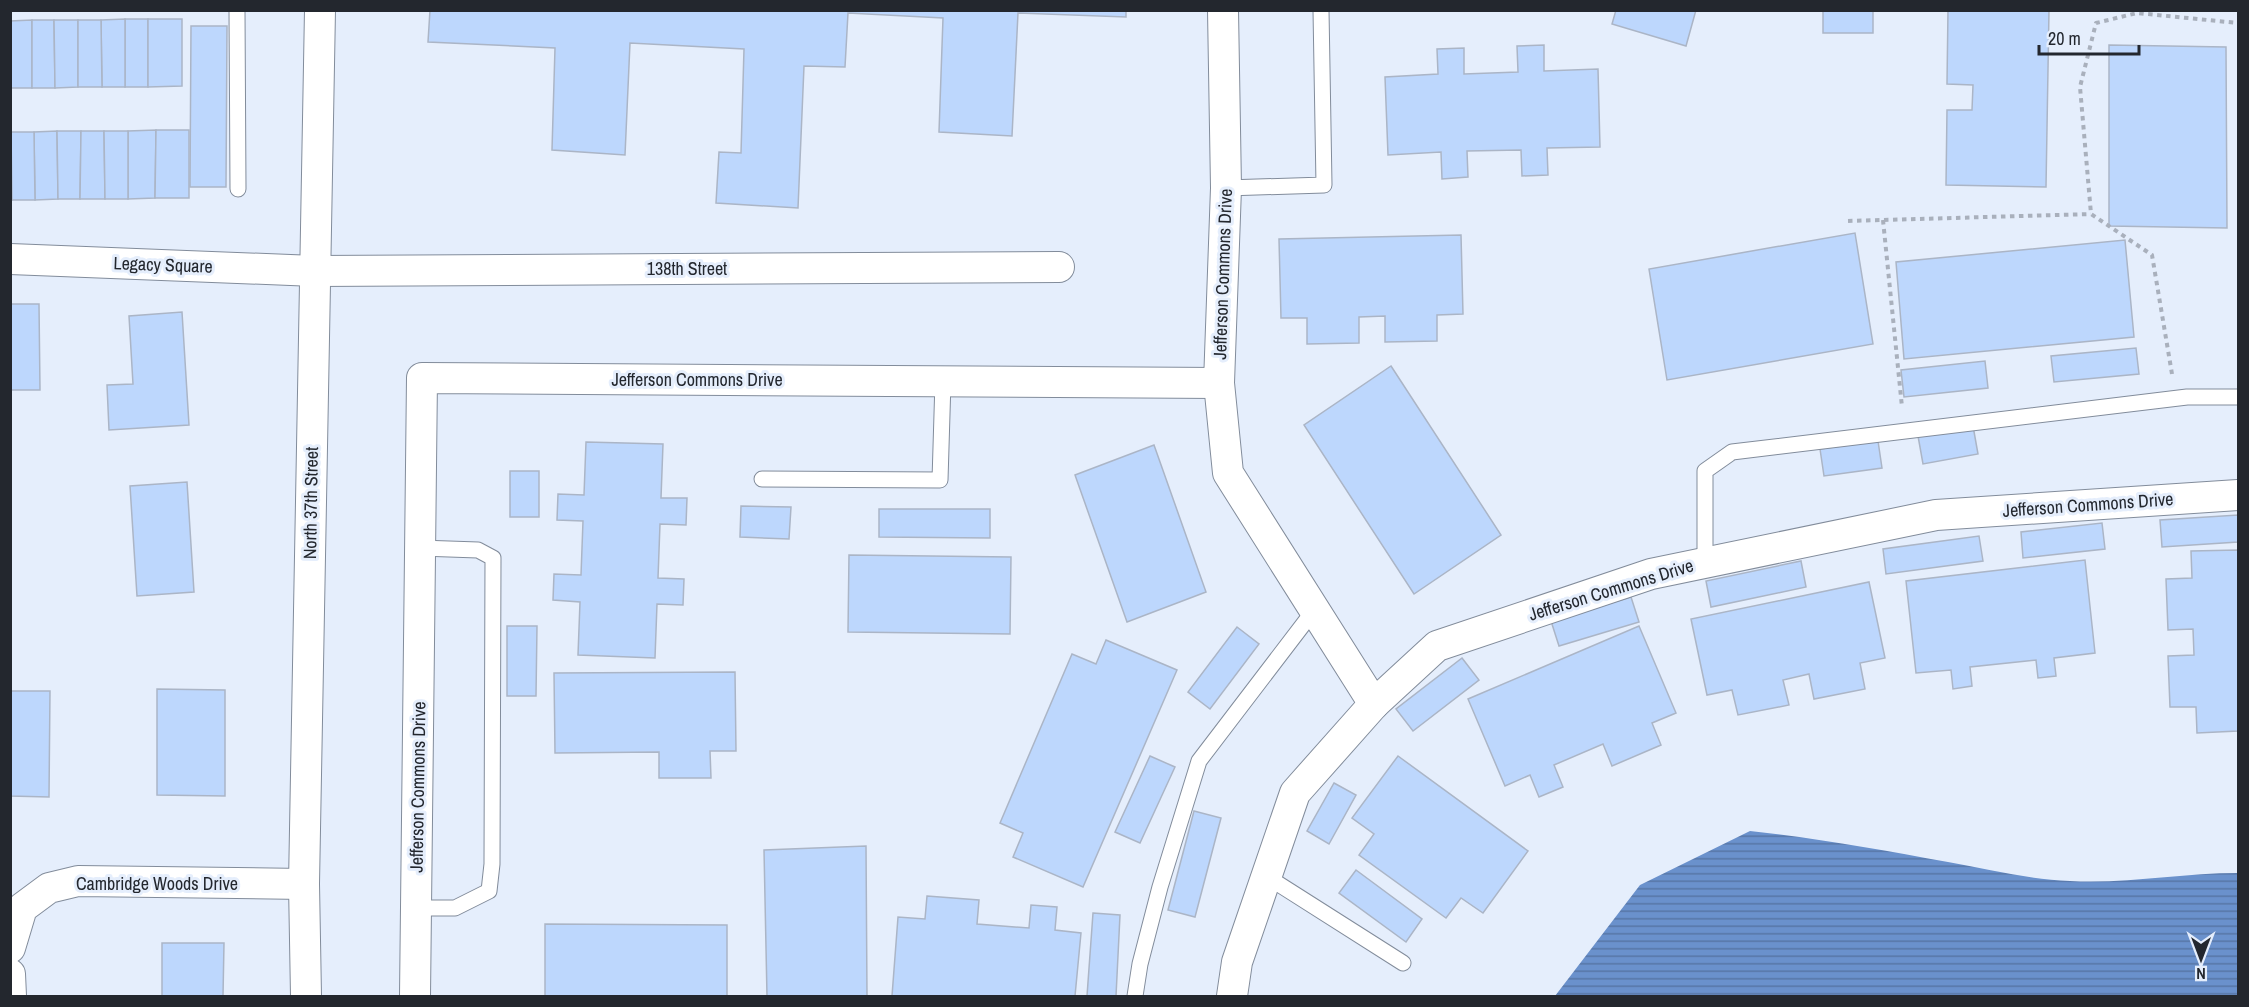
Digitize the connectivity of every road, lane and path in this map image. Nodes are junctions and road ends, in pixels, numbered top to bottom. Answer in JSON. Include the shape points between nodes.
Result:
{"nodes":[{"id":1,"x":237,"y":10,"type":"edge"},
{"id":2,"x":320,"y":10,"type":"edge"},
{"id":3,"x":1223,"y":10,"type":"edge"},
{"id":4,"x":1322,"y":10,"type":"edge"},
{"id":5,"x":2238,"y":23,"type":"edge"},
{"id":6,"x":1226,"y":188,"type":"junction"},
{"id":7,"x":238,"y":189,"type":"dead end"},
{"id":8,"x":2091,"y":214,"type":"junction"},
{"id":9,"x":1883,"y":220,"type":"junction"},
{"id":10,"x":1848,"y":221,"type":"dead end"},
{"id":11,"x":10,"y":259,"type":"edge"},
{"id":12,"x":1059,"y":267,"type":"dead end"},
{"id":13,"x":315,"y":271,"type":"junction"},
{"id":14,"x":943,"y":381,"type":"junction"},
{"id":15,"x":1219,"y":382,"type":"junction"},
{"id":16,"x":2238,"y":397,"type":"edge"},
{"id":17,"x":2177,"y":398,"type":"junction"},
{"id":18,"x":1904,"y":431,"type":"junction"},
{"id":19,"x":762,"y":479,"type":"dead end"},
{"id":20,"x":2238,"y":495,"type":"edge"},
{"id":21,"x":420,"y":548,"type":"junction"},
{"id":22,"x":1705,"y":562,"type":"junction"},
{"id":23,"x":1315,"y":609,"type":"junction"},
{"id":24,"x":1374,"y":704,"type":"junction"},
{"id":25,"x":1266,"y":876,"type":"junction"},
{"id":26,"x":304,"y":884,"type":"junction"},
{"id":27,"x":417,"y":908,"type":"junction"},
{"id":28,"x":10,"y":948,"type":"edge"},
{"id":29,"x":1403,"y":963,"type":"dead end"},
{"id":30,"x":10,"y":974,"type":"edge"},
{"id":31,"x":11,"y":996,"type":"edge"},
{"id":32,"x":306,"y":996,"type":"edge"},
{"id":33,"x":415,"y":996,"type":"edge"},
{"id":34,"x":1135,"y":996,"type":"edge"},
{"id":35,"x":1232,"y":996,"type":"edge"}],
"edges":[{"from":1,"to":7,"type":"lane"},
{"from":2,"to":13,"type":"street","name":"North 37th Street"},
{"from":3,"to":6,"type":"street","name":"Jefferson Commons Drive"},
{"from":4,"to":6,"type":"lane","via":[[1324,185]]},
{"from":5,"to":8,"type":"path","via":[[2137,13],[2096,23],[2080,87]]},
{"from":6,"to":15,"type":"street","name":"Jefferson Commons Drive"},
{"from":8,"to":9,"type":"path"},
{"from":8,"to":17,"type":"path","via":[[2151,255]]},
{"from":9,"to":10,"type":"path"},
{"from":9,"to":18,"type":"path"},
{"from":11,"to":13,"type":"street","name":"Legacy Square"},
{"from":12,"to":13,"type":"street","name":"138th Street"},
{"from":13,"to":26,"type":"street","name":"North 37th Street"},
{"from":14,"to":15,"type":"street","name":"Jefferson Commons Drive"},
{"from":14,"to":19,"type":"lane","via":[[940,480]]},
{"from":14,"to":21,"type":"street","name":"Jefferson Commons Drive","via":[[422,378]]},
{"from":15,"to":23,"type":"street","via":[[1228,473]]},
{"from":16,"to":17,"type":"lane"},
{"from":17,"to":18,"type":"lane"},
{"from":18,"to":22,"type":"lane","via":[[1732,452],[1705,471]]},
{"from":20,"to":22,"type":"street","name":"Jefferson Commons Drive","via":[[1936,515]]},
{"from":21,"to":27,"type":"street","name":"Jefferson Commons Drive"},
{"from":21,"to":27,"type":"lane","via":[[478,550],[493,558],[492,864],[489,891],[455,908]]},
{"from":22,"to":24,"type":"street","name":"Jefferson Commons Drive","via":[[1651,574],[1437,646]]},
{"from":23,"to":24,"type":"street"},
{"from":23,"to":34,"type":"lane","via":[[1199,761],[1160,887]]},
{"from":24,"to":25,"type":"street","name":"Jefferson Commons Drive","via":[[1295,793]]},
{"from":25,"to":29,"type":"lane"},
{"from":25,"to":35,"type":"street","name":"Jefferson Commons Drive","via":[[1237,962]]},
{"from":26,"to":28,"type":"street","name":"Cambridge Woods Drive","via":[[78,881],[49,888],[22,908]]},
{"from":26,"to":32,"type":"street","name":"North 37th Street"},
{"from":27,"to":33,"type":"street","name":"Jefferson Commons Drive"},
{"from":30,"to":31,"type":"street"}]}
